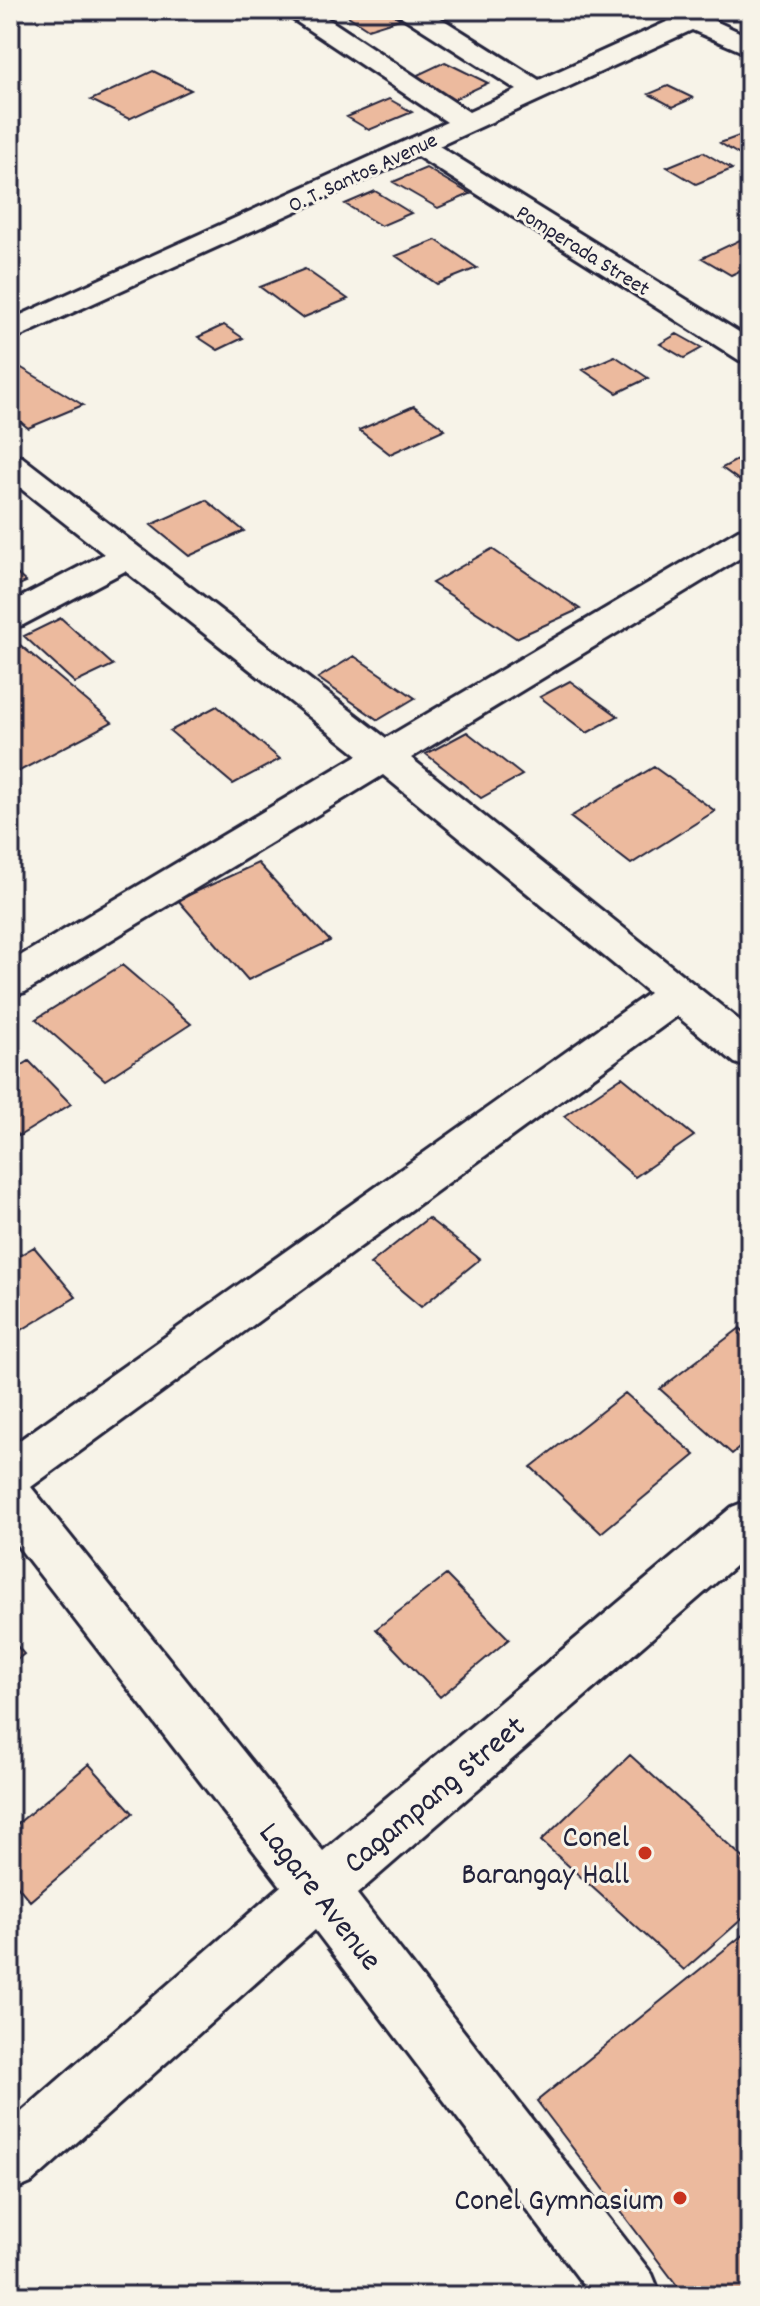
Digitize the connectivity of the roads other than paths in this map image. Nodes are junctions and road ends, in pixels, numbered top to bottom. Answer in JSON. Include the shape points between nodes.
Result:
{"nodes":[{"id":1,"x":297,"y":10,"type":"edge"},
{"id":2,"x":410,"y":10,"type":"edge"},
{"id":3,"x":703,"y":15,"type":"edge"},
{"id":4,"x":750,"y":47,"type":"edge"},
{"id":5,"x":537,"y":91,"type":"junction"},
{"id":6,"x":468,"y":123,"type":"junction"},
{"id":7,"x":418,"y":145,"type":"junction"},
{"id":8,"x":10,"y":332,"type":"edge"},
{"id":9,"x":750,"y":353,"type":"edge"},
{"id":10,"x":10,"y":464,"type":"edge"},
{"id":11,"x":750,"y":537,"type":"edge"},
{"id":12,"x":128,"y":556,"type":"junction"},
{"id":13,"x":10,"y":617,"type":"edge"},
{"id":14,"x":383,"y":755,"type":"junction"},
{"id":15,"x":10,"y":981,"type":"edge"},
{"id":16,"x":677,"y":994,"type":"junction"},
{"id":17,"x":750,"y":1052,"type":"edge"},
{"id":18,"x":10,"y":1474,"type":"edge"},
{"id":19,"x":10,"y":1498,"type":"edge"},
{"id":20,"x":750,"y":1522,"type":"edge"},
{"id":21,"x":319,"y":1890,"type":"junction"},
{"id":22,"x":10,"y":2162,"type":"edge"},
{"id":23,"x":630,"y":2296,"type":"edge"}],
"edges":[{"from":1,"to":6,"type":"street"},
{"from":2,"to":5,"type":"street"},
{"from":3,"to":4,"type":"street"},
{"from":3,"to":5,"type":"street","name":"O. T. Santos Avenue"},
{"from":5,"to":6,"type":"street","name":"O. T. Santos Avenue"},
{"from":6,"to":7,"type":"street","name":"O. T. Santos Avenue"},
{"from":7,"to":8,"type":"street","name":"O. T. Santos Avenue"},
{"from":7,"to":9,"type":"street","name":"Pomperada Street"},
{"from":10,"to":12,"type":"street"},
{"from":11,"to":14,"type":"street"},
{"from":12,"to":13,"type":"street"},
{"from":12,"to":14,"type":"street"},
{"from":14,"to":15,"type":"street"},
{"from":14,"to":16,"type":"street"},
{"from":16,"to":17,"type":"street"},
{"from":16,"to":18,"type":"street"},
{"from":19,"to":21,"type":"street","name":"Lagare Avenue"},
{"from":20,"to":21,"type":"street","name":"Cagampang Street"},
{"from":21,"to":22,"type":"street","name":"Cagampang Street"},
{"from":21,"to":23,"type":"street","name":"Lagare Avenue"}]}
